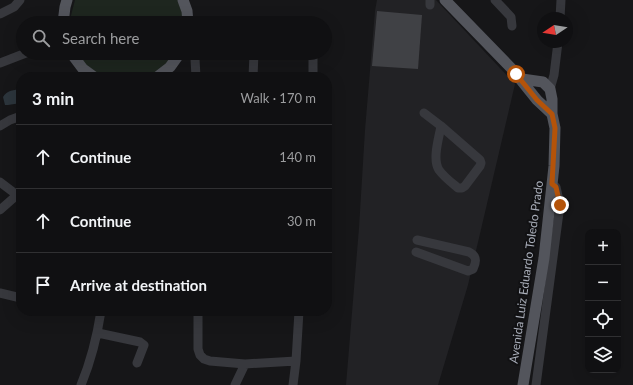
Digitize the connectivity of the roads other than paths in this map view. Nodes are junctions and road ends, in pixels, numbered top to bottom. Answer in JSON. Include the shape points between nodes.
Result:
{"nodes":[{"id":1,"x":20,"y":0,"type":"edge"},
{"id":2,"x":67,"y":0,"type":"edge"},
{"id":3,"x":183,"y":0,"type":"edge"},
{"id":4,"x":445,"y":0,"type":"edge"},
{"id":5,"x":495,"y":0,"type":"edge"},
{"id":6,"x":561,"y":0,"type":"edge"},
{"id":7,"x":560,"y":12,"type":"edge"},
{"id":8,"x":0,"y":14,"type":"edge"},
{"id":9,"x":64,"y":16,"type":"edge"},
{"id":10,"x":187,"y":16,"type":"edge"},
{"id":11,"x":512,"y":26,"type":"dead end"},
{"id":12,"x":557,"y":48,"type":"edge"},
{"id":13,"x":16,"y":57,"type":"edge"},
{"id":14,"x":76,"y":60,"type":"edge"},
{"id":15,"x":175,"y":60,"type":"edge"},
{"id":16,"x":195,"y":60,"type":"edge"},
{"id":17,"x":254,"y":60,"type":"edge"},
{"id":18,"x":313,"y":60,"type":"edge"},
{"id":19,"x":0,"y":63,"type":"edge"},
{"id":20,"x":87,"y":72,"type":"edge"},
{"id":21,"x":164,"y":72,"type":"edge"},
{"id":22,"x":196,"y":72,"type":"edge"},
{"id":23,"x":253,"y":72,"type":"edge"},
{"id":24,"x":313,"y":72,"type":"edge"},
{"id":25,"x":522,"y":79,"type":"junction"},
{"id":26,"x":550,"y":89,"type":"junction"},
{"id":27,"x":424,"y":113,"type":"dead end"},
{"id":28,"x":552,"y":114,"type":"junction"},
{"id":29,"x":16,"y":118,"type":"edge"},
{"id":30,"x":0,"y":126,"type":"edge"},
{"id":31,"x":441,"y":126,"type":"junction"},
{"id":32,"x":0,"y":182,"type":"edge"},
{"id":33,"x":552,"y":184,"type":"junction"},
{"id":34,"x":16,"y":194,"type":"edge"},
{"id":35,"x":16,"y":198,"type":"edge"},
{"id":36,"x":0,"y":210,"type":"edge"},
{"id":37,"x":417,"y":240,"type":"dead end"},
{"id":38,"x":416,"y":252,"type":"dead end"},
{"id":39,"x":0,"y":293,"type":"edge"},
{"id":40,"x":16,"y":297,"type":"edge"},
{"id":41,"x":100,"y":316,"type":"edge"},
{"id":42,"x":198,"y":316,"type":"edge"},
{"id":43,"x":299,"y":316,"type":"edge"},
{"id":44,"x":98,"y":333,"type":"junction"},
{"id":45,"x":296,"y":361,"type":"junction"},
{"id":46,"x":137,"y":363,"type":"dead end"},
{"id":47,"x":245,"y":364,"type":"junction"},
{"id":48,"x":81,"y":385,"type":"edge"},
{"id":49,"x":235,"y":385,"type":"edge"},
{"id":50,"x":293,"y":385,"type":"edge"},
{"id":51,"x":523,"y":385,"type":"edge"},
{"id":52,"x":536,"y":385,"type":"edge"}],
"edges":[{"from":1,"to":8,"type":"street","via":[[14,7]]},
{"from":2,"to":9,"type":"main road"},
{"from":3,"to":10,"type":"main road"},
{"from":4,"to":25,"type":"main road"},
{"from":5,"to":11,"type":"street","via":[[511,17]]},
{"from":6,"to":7,"type":"street"},
{"from":12,"to":26,"type":"street"},
{"from":13,"to":19,"type":"street"},
{"from":14,"to":20,"type":"main road"},
{"from":15,"to":21,"type":"main road"},
{"from":16,"to":22,"type":"street"},
{"from":17,"to":23,"type":"street"},
{"from":18,"to":24,"type":"street"},
{"from":25,"to":26,"type":"main road","via":[[544,82]]},
{"from":25,"to":28,"type":"main road","via":[[537,100]]},
{"from":26,"to":28,"type":"main road","name":"Avenida Luiz Eduardo Toledo Prado"},
{"from":27,"to":31,"type":"street"},
{"from":28,"to":33,"type":"main road","name":"Avenida Luiz Eduardo Toledo Prado","via":[[555,128]]},
{"from":29,"to":30,"type":"street"},
{"from":31,"to":31,"type":"street","via":[[437,165],[458,188],[462,188],[480,166],[480,160]]},
{"from":32,"to":34,"type":"street"},
{"from":33,"to":51,"type":"main road","name":"Avenida Luiz Eduardo Toledo Prado","via":[[544,258]]},
{"from":33,"to":52,"type":"street","via":[[556,187],[560,205]]},
{"from":35,"to":36,"type":"street"},
{"from":37,"to":38,"type":"street","via":[[469,252],[474,254],[476,262],[473,269],[468,271]]},
{"from":39,"to":40,"type":"street"},
{"from":41,"to":44,"type":"street"},
{"from":42,"to":47,"type":"street","via":[[200,355],[210,361]]},
{"from":43,"to":45,"type":"street"},
{"from":44,"to":46,"type":"street","via":[[144,345]]},
{"from":44,"to":48,"type":"street"},
{"from":45,"to":47,"type":"street"},
{"from":45,"to":50,"type":"street"},
{"from":47,"to":49,"type":"street"}]}
